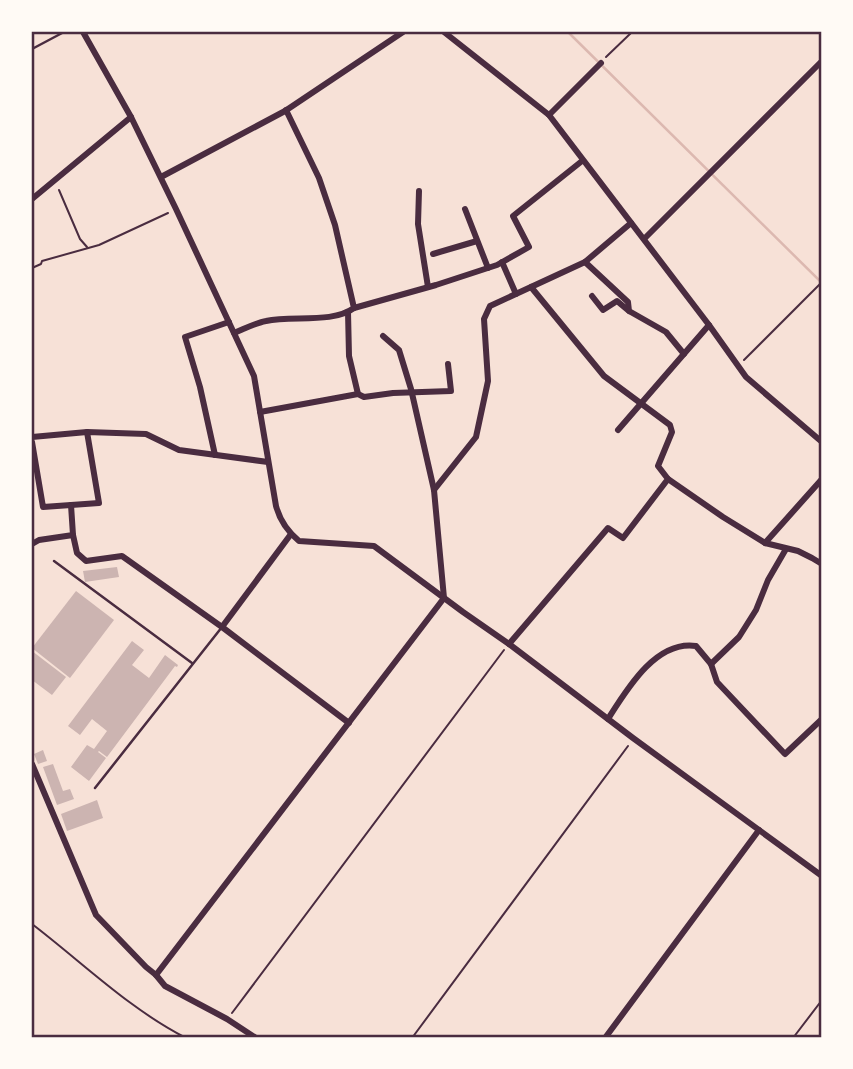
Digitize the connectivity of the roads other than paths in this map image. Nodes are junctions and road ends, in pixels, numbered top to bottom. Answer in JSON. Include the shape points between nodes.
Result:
{"nodes":[{"id":1,"x":64,"y":32,"type":"edge"},
{"id":2,"x":95,"y":32,"type":"edge"},
{"id":3,"x":403,"y":32,"type":"edge"},
{"id":4,"x":444,"y":32,"type":"edge"},
{"id":5,"x":85,"y":33,"type":"edge"},
{"id":6,"x":32,"y":50,"type":"edge"},
{"id":7,"x":821,"y":61,"type":"edge"},
{"id":8,"x":600,"y":63,"type":"road end"},
{"id":9,"x":286,"y":110,"type":"junction"},
{"id":10,"x":549,"y":115,"type":"junction"},
{"id":11,"x":131,"y":117,"type":"junction"},
{"id":12,"x":582,"y":160,"type":"junction"},
{"id":13,"x":161,"y":177,"type":"junction"},
{"id":14,"x":419,"y":191,"type":"dead end"},
{"id":15,"x":32,"y":200,"type":"edge"},
{"id":16,"x":464,"y":209,"type":"dead end"},
{"id":17,"x":631,"y":223,"type":"junction"},
{"id":18,"x":644,"y":239,"type":"junction"},
{"id":19,"x":477,"y":241,"type":"junction"},
{"id":20,"x":433,"y":254,"type":"dead end"},
{"id":21,"x":502,"y":262,"type":"junction"},
{"id":22,"x":585,"y":262,"type":"junction"},
{"id":23,"x":488,"y":268,"type":"junction"},
{"id":24,"x":428,"y":287,"type":"junction"},
{"id":25,"x":531,"y":287,"type":"junction"},
{"id":26,"x":516,"y":294,"type":"junction"},
{"id":27,"x":592,"y":296,"type":"dead end"},
{"id":28,"x":351,"y":310,"type":"junction"},
{"id":29,"x":629,"y":311,"type":"junction"},
{"id":30,"x":229,"y":322,"type":"junction"},
{"id":31,"x":709,"y":326,"type":"junction"},
{"id":32,"x":234,"y":333,"type":"junction"},
{"id":33,"x":383,"y":336,"type":"dead end"},
{"id":34,"x":684,"y":354,"type":"junction"},
{"id":35,"x":448,"y":364,"type":"dead end"},
{"id":36,"x":358,"y":394,"type":"junction"},
{"id":37,"x":412,"y":394,"type":"junction"},
{"id":38,"x":641,"y":404,"type":"junction"},
{"id":39,"x":260,"y":412,"type":"junction"},
{"id":40,"x":618,"y":430,"type":"dead end"},
{"id":41,"x":87,"y":432,"type":"junction"},
{"id":42,"x":32,"y":440,"type":"edge"},
{"id":43,"x":821,"y":443,"type":"edge"},
{"id":44,"x":215,"y":455,"type":"junction"},
{"id":45,"x":268,"y":462,"type":"junction"},
{"id":46,"x":668,"y":479,"type":"junction"},
{"id":47,"x":821,"y":479,"type":"edge"},
{"id":48,"x":434,"y":490,"type":"junction"},
{"id":49,"x":71,"y":505,"type":"junction"},
{"id":50,"x":291,"y":534,"type":"junction"},
{"id":51,"x":73,"y":535,"type":"junction"},
{"id":52,"x":765,"y":543,"type":"junction"},
{"id":53,"x":32,"y":544,"type":"edge"},
{"id":54,"x":786,"y":549,"type":"junction"},
{"id":55,"x":54,"y":561,"type":"dead end"},
{"id":56,"x":821,"y":564,"type":"edge"},
{"id":57,"x":444,"y":598,"type":"junction"},
{"id":58,"x":222,"y":627,"type":"junction"},
{"id":59,"x":509,"y":644,"type":"junction"},
{"id":60,"x":193,"y":664,"type":"junction"},
{"id":61,"x":711,"y":664,"type":"junction"},
{"id":62,"x":608,"y":719,"type":"junction"},
{"id":63,"x":821,"y":719,"type":"edge"},
{"id":64,"x":349,"y":723,"type":"junction"},
{"id":65,"x":32,"y":764,"type":"edge"},
{"id":66,"x":95,"y":788,"type":"dead end"},
{"id":67,"x":760,"y":830,"type":"junction"},
{"id":68,"x":821,"y":876,"type":"edge"},
{"id":69,"x":156,"y":975,"type":"junction"},
{"id":70,"x":256,"y":1038,"type":"edge"},
{"id":71,"x":605,"y":1038,"type":"edge"}],
"edges":[{"from":1,"to":6,"type":"lane"},
{"from":2,"to":5,"type":"street"},
{"from":3,"to":9,"type":"street"},
{"from":4,"to":10,"type":"street"},
{"from":5,"to":11,"type":"street"},
{"from":7,"to":18,"type":"street"},
{"from":8,"to":10,"type":"street"},
{"from":9,"to":13,"type":"street"},
{"from":9,"to":28,"type":"street","via":[[319,178],[335,225]]},
{"from":10,"to":12,"type":"street"},
{"from":11,"to":13,"type":"street"},
{"from":11,"to":15,"type":"street"},
{"from":12,"to":17,"type":"street"},
{"from":12,"to":21,"type":"street","via":[[513,216],[529,247]]},
{"from":13,"to":30,"type":"street"},
{"from":14,"to":24,"type":"street","via":[[418,224]]},
{"from":16,"to":19,"type":"street"},
{"from":17,"to":18,"type":"street"},
{"from":17,"to":22,"type":"street"},
{"from":18,"to":31,"type":"street"},
{"from":19,"to":20,"type":"street"},
{"from":19,"to":23,"type":"street"},
{"from":21,"to":23,"type":"street"},
{"from":21,"to":26,"type":"street"},
{"from":22,"to":25,"type":"street"},
{"from":22,"to":29,"type":"street","via":[[628,302]]},
{"from":23,"to":24,"type":"street"},
{"from":24,"to":28,"type":"street"},
{"from":25,"to":26,"type":"street"},
{"from":25,"to":38,"type":"street","via":[[604,376]]},
{"from":26,"to":48,"type":"street","via":[[490,306],[484,319],[488,380],[476,437]]},
{"from":27,"to":29,"type":"street","via":[[603,310],[617,301]]},
{"from":28,"to":32,"type":"street","via":[[265,321]]},
{"from":28,"to":36,"type":"street","via":[[349,356]]},
{"from":29,"to":34,"type":"street","via":[[666,332]]},
{"from":30,"to":32,"type":"street"},
{"from":30,"to":44,"type":"street","via":[[185,337]]},
{"from":31,"to":34,"type":"street"},
{"from":31,"to":43,"type":"street","via":[[746,377]]},
{"from":32,"to":39,"type":"street","via":[[254,376]]},
{"from":33,"to":37,"type":"street","via":[[400,350]]},
{"from":34,"to":38,"type":"street"},
{"from":35,"to":37,"type":"street","via":[[451,391]]},
{"from":36,"to":37,"type":"street"},
{"from":36,"to":39,"type":"street"},
{"from":37,"to":48,"type":"street"},
{"from":38,"to":40,"type":"street"},
{"from":38,"to":46,"type":"street","via":[[670,425],[672,432],[657,466]]},
{"from":39,"to":45,"type":"street"},
{"from":41,"to":42,"type":"street"},
{"from":41,"to":44,"type":"street","via":[[146,434],[179,450]]},
{"from":41,"to":49,"type":"street","via":[[99,503]]},
{"from":42,"to":49,"type":"street","via":[[43,507]]},
{"from":44,"to":45,"type":"street"},
{"from":45,"to":50,"type":"street","via":[[279,518]]},
{"from":46,"to":52,"type":"street"},
{"from":46,"to":59,"type":"street","via":[[623,538],[608,528]]},
{"from":47,"to":52,"type":"street"},
{"from":48,"to":57,"type":"street"},
{"from":49,"to":51,"type":"street"},
{"from":50,"to":57,"type":"street","via":[[299,541],[373,546]]},
{"from":50,"to":58,"type":"street"},
{"from":51,"to":53,"type":"street"},
{"from":51,"to":58,"type":"street","via":[[77,553],[86,561],[122,555]]},
{"from":52,"to":54,"type":"street"},
{"from":54,"to":56,"type":"street"},
{"from":54,"to":61,"type":"street","via":[[756,610],[739,636]]},
{"from":55,"to":60,"type":"lane"},
{"from":57,"to":59,"type":"street"},
{"from":57,"to":64,"type":"street"},
{"from":58,"to":60,"type":"lane"},
{"from":58,"to":64,"type":"street"},
{"from":59,"to":62,"type":"street"},
{"from":60,"to":66,"type":"lane"},
{"from":61,"to":62,"type":"street","via":[[696,646],[670,649],[632,681]]},
{"from":61,"to":63,"type":"street","via":[[717,682],[785,754]]},
{"from":62,"to":67,"type":"street"},
{"from":64,"to":69,"type":"street"},
{"from":65,"to":69,"type":"street","via":[[96,915]]},
{"from":67,"to":68,"type":"street"},
{"from":67,"to":71,"type":"street"},
{"from":69,"to":70,"type":"street","via":[[165,986]]}]}
